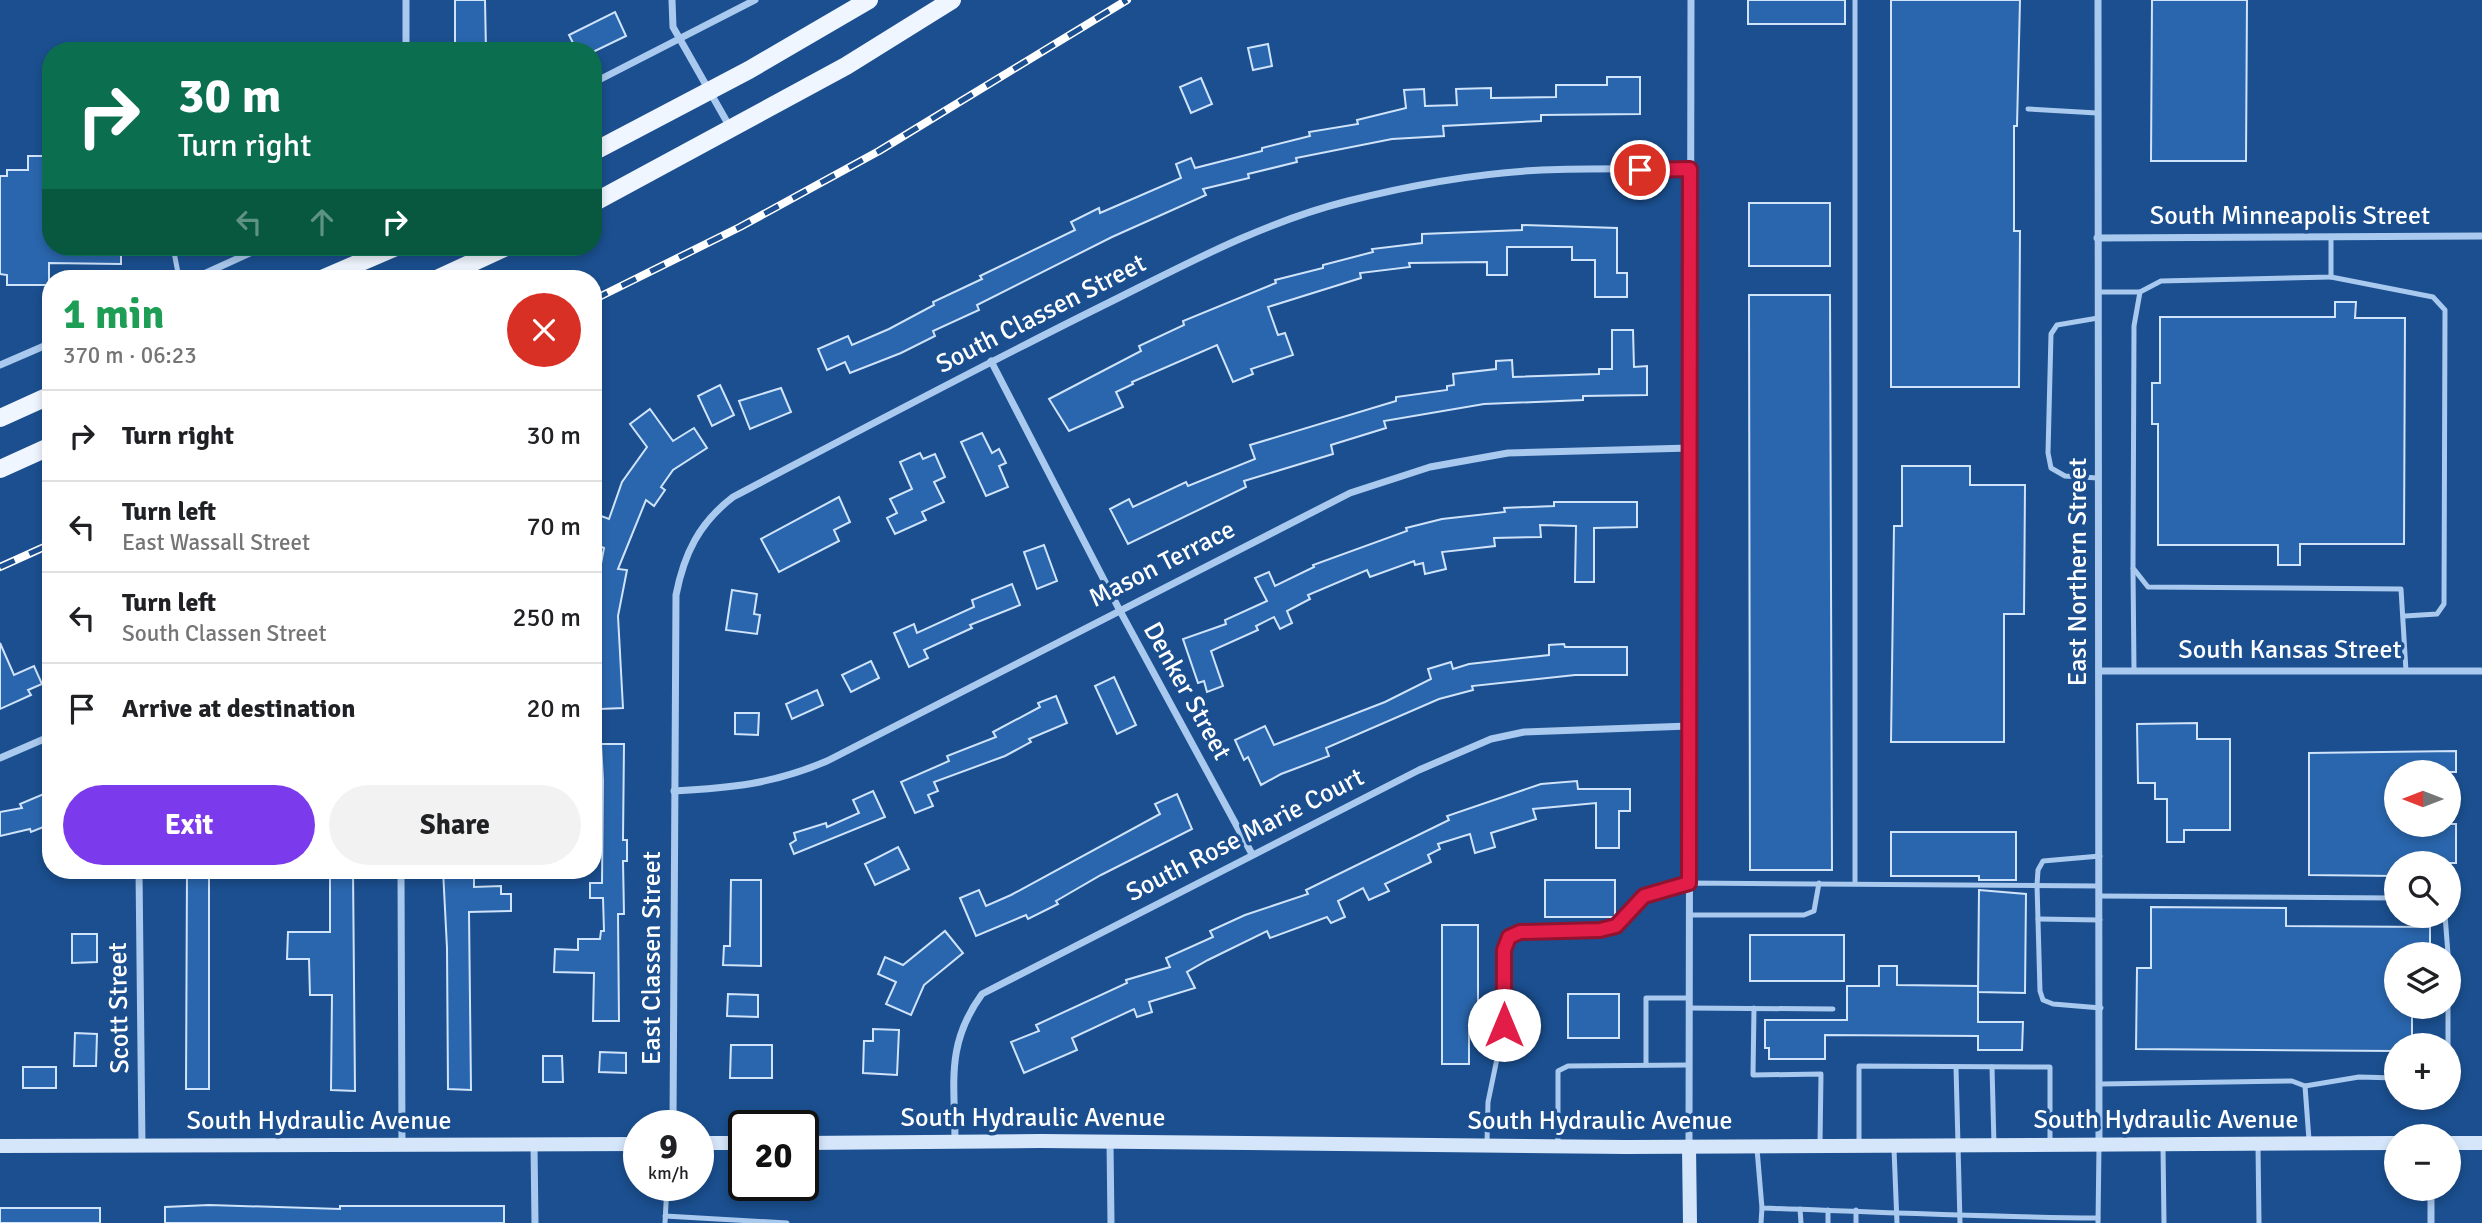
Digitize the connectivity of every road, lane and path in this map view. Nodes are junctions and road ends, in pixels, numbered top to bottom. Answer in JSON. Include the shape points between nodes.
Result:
{"nodes":[{"id":1,"x":406,"y":0,"type":"edge"},
{"id":2,"x":672,"y":0,"type":"edge"},
{"id":3,"x":755,"y":0,"type":"edge"},
{"id":4,"x":869,"y":0,"type":"edge"},
{"id":5,"x":952,"y":0,"type":"edge"},
{"id":6,"x":1691,"y":0,"type":"edge"},
{"id":7,"x":1855,"y":0,"type":"edge"},
{"id":8,"x":2098,"y":0,"type":"edge"},
{"id":9,"x":678,"y":37,"type":"junction"},
{"id":10,"x":406,"y":42,"type":"edge"},
{"id":11,"x":602,"y":78,"type":"edge"},
{"id":12,"x":708,"y":91,"type":"junction"},
{"id":13,"x":2028,"y":109,"type":"dead end"},
{"id":14,"x":2097,"y":113,"type":"junction"},
{"id":15,"x":732,"y":129,"type":"junction"},
{"id":16,"x":602,"y":147,"type":"edge"},
{"id":17,"x":1690,"y":169,"type":"junction"},
{"id":18,"x":602,"y":198,"type":"edge"},
{"id":19,"x":2482,"y":236,"type":"edge"},
{"id":20,"x":2331,"y":237,"type":"junction"},
{"id":21,"x":2097,"y":238,"type":"junction"},
{"id":22,"x":243,"y":256,"type":"edge"},
{"id":23,"x":376,"y":256,"type":"edge"},
{"id":24,"x":487,"y":256,"type":"edge"},
{"id":25,"x":213,"y":270,"type":"edge"},
{"id":26,"x":343,"y":270,"type":"edge"},
{"id":27,"x":456,"y":270,"type":"edge"},
{"id":28,"x":2331,"y":277,"type":"junction"},
{"id":29,"x":2098,"y":292,"type":"junction"},
{"id":30,"x":2140,"y":292,"type":"junction"},
{"id":31,"x":2098,"y":318,"type":"junction"},
{"id":32,"x":42,"y":347,"type":"edge"},
{"id":33,"x":991,"y":361,"type":"junction"},
{"id":34,"x":0,"y":365,"type":"edge"},
{"id":35,"x":42,"y":399,"type":"edge"},
{"id":36,"x":0,"y":418,"type":"edge"},
{"id":37,"x":1690,"y":448,"type":"junction"},
{"id":38,"x":42,"y":450,"type":"edge"},
{"id":39,"x":0,"y":469,"type":"edge"},
{"id":40,"x":2098,"y":478,"type":"junction"},
{"id":41,"x":2133,"y":568,"type":"junction"},
{"id":42,"x":1119,"y":609,"type":"junction"},
{"id":43,"x":2405,"y":616,"type":"junction"},
{"id":44,"x":2099,"y":671,"type":"junction"},
{"id":45,"x":2134,"y":671,"type":"junction"},
{"id":46,"x":2406,"y":671,"type":"junction"},
{"id":47,"x":2482,"y":671,"type":"edge"},
{"id":48,"x":1689,"y":726,"type":"junction"},
{"id":49,"x":42,"y":740,"type":"edge"},
{"id":50,"x":0,"y":758,"type":"edge"},
{"id":51,"x":674,"y":791,"type":"junction"},
{"id":52,"x":1252,"y":854,"type":"junction"},
{"id":53,"x":2100,"y":856,"type":"junction"},
{"id":54,"x":139,"y":879,"type":"edge"},
{"id":55,"x":401,"y":879,"type":"edge"},
{"id":56,"x":1689,"y":883,"type":"junction"},
{"id":57,"x":1819,"y":883,"type":"junction"},
{"id":58,"x":1855,"y":883,"type":"junction"},
{"id":59,"x":2037,"y":885,"type":"junction"},
{"id":60,"x":2100,"y":886,"type":"junction"},
{"id":61,"x":2100,"y":896,"type":"junction"},
{"id":62,"x":2384,"y":898,"type":"edge"},
{"id":63,"x":1689,"y":915,"type":"junction"},
{"id":64,"x":2038,"y":919,"type":"junction"},
{"id":65,"x":2100,"y":920,"type":"junction"},
{"id":66,"x":1689,"y":998,"type":"junction"},
{"id":67,"x":1689,"y":1007,"type":"junction"},
{"id":68,"x":1754,"y":1008,"type":"junction"},
{"id":69,"x":2101,"y":1008,"type":"junction"},
{"id":70,"x":1833,"y":1009,"type":"dead end"},
{"id":71,"x":1646,"y":1065,"type":"junction"},
{"id":72,"x":1689,"y":1065,"type":"junction"},
{"id":73,"x":1956,"y":1067,"type":"junction"},
{"id":74,"x":1992,"y":1067,"type":"junction"},
{"id":75,"x":2384,"y":1078,"type":"edge"},
{"id":76,"x":2101,"y":1084,"type":"junction"},
{"id":77,"x":2305,"y":1086,"type":"junction"},
{"id":78,"x":673,"y":1110,"type":"edge"},
{"id":79,"x":1110,"y":1142,"type":"junction"},
{"id":80,"x":819,"y":1143,"type":"edge"},
{"id":81,"x":955,"y":1143,"type":"junction"},
{"id":82,"x":2384,"y":1143,"type":"edge"},
{"id":83,"x":2461,"y":1143,"type":"edge"},
{"id":84,"x":2482,"y":1143,"type":"edge"},
{"id":85,"x":534,"y":1144,"type":"junction"},
{"id":86,"x":623,"y":1144,"type":"edge"},
{"id":87,"x":2099,"y":1144,"type":"junction"},
{"id":88,"x":2163,"y":1144,"type":"junction"},
{"id":89,"x":2258,"y":1144,"type":"junction"},
{"id":90,"x":2309,"y":1144,"type":"junction"},
{"id":91,"x":401,"y":1145,"type":"junction"},
{"id":92,"x":1957,"y":1145,"type":"junction"},
{"id":93,"x":1994,"y":1145,"type":"junction"},
{"id":94,"x":2050,"y":1145,"type":"junction"},
{"id":95,"x":0,"y":1146,"type":"edge"},
{"id":96,"x":142,"y":1146,"type":"junction"},
{"id":97,"x":1487,"y":1146,"type":"junction"},
{"id":98,"x":1558,"y":1146,"type":"junction"},
{"id":99,"x":1756,"y":1146,"type":"junction"},
{"id":100,"x":1859,"y":1146,"type":"junction"},
{"id":101,"x":1894,"y":1146,"type":"junction"},
{"id":102,"x":1689,"y":1147,"type":"junction"},
{"id":103,"x":1820,"y":1147,"type":"junction"},
{"id":104,"x":666,"y":1201,"type":"edge"},
{"id":105,"x":2431,"y":1201,"type":"edge"},
{"id":106,"x":1762,"y":1208,"type":"junction"},
{"id":107,"x":1800,"y":1209,"type":"junction"},
{"id":108,"x":1828,"y":1210,"type":"junction"},
{"id":109,"x":1856,"y":1210,"type":"junction"},
{"id":110,"x":1897,"y":1210,"type":"junction"},
{"id":111,"x":665,"y":1220,"type":"edge"},
{"id":112,"x":1960,"y":1220,"type":"edge"},
{"id":113,"x":2098,"y":1221,"type":"edge"},
{"id":114,"x":535,"y":1223,"type":"edge"},
{"id":115,"x":787,"y":1223,"type":"edge"},
{"id":116,"x":1111,"y":1223,"type":"edge"},
{"id":117,"x":1690,"y":1223,"type":"edge"},
{"id":118,"x":1761,"y":1223,"type":"edge"},
{"id":119,"x":1801,"y":1223,"type":"edge"},
{"id":120,"x":1828,"y":1223,"type":"edge"},
{"id":121,"x":1856,"y":1223,"type":"edge"},
{"id":122,"x":1897,"y":1223,"type":"edge"},
{"id":123,"x":2164,"y":1223,"type":"edge"},
{"id":124,"x":2259,"y":1223,"type":"edge"},
{"id":125,"x":2431,"y":1223,"type":"edge"}],
"edges":[{"from":1,"to":10,"type":"street"},
{"from":2,"to":9,"type":"street"},
{"from":3,"to":9,"type":"street"},
{"from":4,"to":12,"type":"main road"},
{"from":5,"to":15,"type":"main road"},
{"from":6,"to":17,"type":"street"},
{"from":7,"to":58,"type":"lane"},
{"from":8,"to":14,"type":"street","name":"East Northern Street"},
{"from":9,"to":11,"type":"street"},
{"from":9,"to":12,"type":"street"},
{"from":12,"to":15,"type":"street"},
{"from":12,"to":16,"type":"main road"},
{"from":13,"to":14,"type":"lane"},
{"from":14,"to":21,"type":"street","name":"East Northern Street"},
{"from":15,"to":18,"type":"main road"},
{"from":17,"to":33,"type":"street","name":"South Classen Street","via":[[1540,170],[1423,185],[1347,201],[1231,242]]},
{"from":17,"to":37,"type":"street"},
{"from":19,"to":20,"type":"street","name":"South Minneapolis Street"},
{"from":20,"to":21,"type":"street","name":"South Minneapolis Street"},
{"from":20,"to":28,"type":"lane"},
{"from":21,"to":29,"type":"street","name":"East Northern Street"},
{"from":22,"to":25,"type":"street"},
{"from":23,"to":26,"type":"main road"},
{"from":24,"to":27,"type":"main road"},
{"from":28,"to":30,"type":"lane","via":[[2161,281]]},
{"from":28,"to":43,"type":"lane","via":[[2433,296],[2445,310],[2444,604],[2437,614]]},
{"from":29,"to":30,"type":"lane"},
{"from":29,"to":31,"type":"street","name":"East Northern Street"},
{"from":30,"to":41,"type":"lane","via":[[2134,326]]},
{"from":31,"to":40,"type":"street","name":"East Northern Street"},
{"from":31,"to":40,"type":"lane","via":[[2057,325],[2051,334],[2048,453],[2051,468],[2065,476]]},
{"from":32,"to":34,"type":"street"},
{"from":33,"to":42,"type":"street","name":"Denker Street"},
{"from":33,"to":51,"type":"street","name":"South Classen Street","via":[[733,497],[703,525],[686,556],[676,595]]},
{"from":35,"to":36,"type":"main road"},
{"from":37,"to":42,"type":"street","name":"Mason Terrace","via":[[1508,453],[1430,467],[1316,508]]},
{"from":37,"to":48,"type":"street"},
{"from":38,"to":39,"type":"main road"},
{"from":40,"to":44,"type":"street","name":"East Northern Street"},
{"from":41,"to":43,"type":"lane","via":[[2148,587],[2400,589]]},
{"from":41,"to":45,"type":"lane"},
{"from":42,"to":51,"type":"street","name":"Mason Terrace","via":[[789,777],[756,785]]},
{"from":42,"to":52,"type":"street","name":"Denker Street"},
{"from":43,"to":46,"type":"lane"},
{"from":44,"to":45,"type":"street","name":"South Kansas Street"},
{"from":44,"to":53,"type":"street","name":"East Northern Street"},
{"from":45,"to":46,"type":"street","name":"South Kansas Street"},
{"from":46,"to":47,"type":"street","name":"South Kansas Street"},
{"from":48,"to":52,"type":"street","name":"South Rose Marie Court","via":[[1554,729],[1491,740],[1419,770]]},
{"from":48,"to":56,"type":"street"},
{"from":49,"to":50,"type":"street"},
{"from":51,"to":78,"type":"street","name":"East Classen Street"},
{"from":52,"to":81,"type":"street","name":"South Rose Marie Court","via":[[982,994],[967,1014],[954,1051]]},
{"from":53,"to":59,"type":"lane","via":[[2043,861]]},
{"from":53,"to":60,"type":"street","name":"East Northern Street"},
{"from":54,"to":96,"type":"street","name":"Scott Street"},
{"from":55,"to":91,"type":"street"},
{"from":56,"to":57,"type":"lane"},
{"from":56,"to":63,"type":"street"},
{"from":56,"to":97,"type":"lane","via":[[1644,896],[1616,926],[1520,932],[1509,937],[1504,950],[1504,1025],[1488,1102]]},
{"from":57,"to":58,"type":"lane"},
{"from":57,"to":63,"type":"lane","via":[[1814,911],[1804,915]]},
{"from":58,"to":59,"type":"lane"},
{"from":59,"to":60,"type":"lane"},
{"from":59,"to":64,"type":"lane"},
{"from":60,"to":61,"type":"street","name":"East Northern Street"},
{"from":61,"to":62,"type":"lane"},
{"from":61,"to":65,"type":"street","name":"East Northern Street"},
{"from":63,"to":66,"type":"street"},
{"from":64,"to":65,"type":"lane"},
{"from":64,"to":69,"type":"lane","via":[[2043,1000]]},
{"from":65,"to":69,"type":"street","name":"East Northern Street"},
{"from":66,"to":67,"type":"street"},
{"from":66,"to":71,"type":"lane","via":[[1646,998]]},
{"from":67,"to":68,"type":"lane"},
{"from":67,"to":72,"type":"street"},
{"from":68,"to":70,"type":"lane"},
{"from":68,"to":103,"type":"lane","via":[[1753,1075],[1821,1074]]},
{"from":69,"to":76,"type":"street","name":"East Northern Street"},
{"from":71,"to":72,"type":"lane"},
{"from":71,"to":98,"type":"lane","via":[[1568,1066],[1558,1071]]},
{"from":72,"to":102,"type":"street"},
{"from":73,"to":74,"type":"lane"},
{"from":73,"to":92,"type":"lane"},
{"from":73,"to":100,"type":"lane","via":[[1859,1066]]},
{"from":74,"to":93,"type":"lane"},
{"from":74,"to":94,"type":"lane","via":[[2050,1067]]},
{"from":75,"to":77,"type":"lane"},
{"from":76,"to":77,"type":"lane","via":[[2292,1082]]},
{"from":76,"to":87,"type":"street","name":"East Northern Street"},
{"from":77,"to":90,"type":"lane"},
{"from":79,"to":81,"type":"street","name":"South Hydraulic Avenue"},
{"from":79,"to":97,"type":"street","name":"South Hydraulic Avenue"},
{"from":79,"to":116,"type":"street"},
{"from":80,"to":81,"type":"street","name":"South Hydraulic Avenue"},
{"from":82,"to":90,"type":"street","name":"South Hydraulic Avenue"},
{"from":83,"to":84,"type":"street"},
{"from":85,"to":86,"type":"street","name":"South Hydraulic Avenue"},
{"from":85,"to":91,"type":"street","name":"South Hydraulic Avenue"},
{"from":85,"to":114,"type":"street"},
{"from":87,"to":88,"type":"street","name":"South Hydraulic Avenue"},
{"from":87,"to":94,"type":"street","name":"South Hydraulic Avenue"},
{"from":87,"to":113,"type":"lane"},
{"from":88,"to":89,"type":"street","name":"South Hydraulic Avenue"},
{"from":88,"to":123,"type":"lane"},
{"from":89,"to":90,"type":"street","name":"South Hydraulic Avenue"},
{"from":89,"to":124,"type":"lane"},
{"from":91,"to":96,"type":"street","name":"South Hydraulic Avenue"},
{"from":92,"to":93,"type":"street","name":"South Hydraulic Avenue"},
{"from":92,"to":101,"type":"street","name":"South Hydraulic Avenue"},
{"from":92,"to":112,"type":"lane"},
{"from":93,"to":94,"type":"street","name":"South Hydraulic Avenue"},
{"from":95,"to":96,"type":"street","name":"South Hydraulic Avenue"},
{"from":97,"to":98,"type":"street","name":"South Hydraulic Avenue"},
{"from":98,"to":102,"type":"street","name":"South Hydraulic Avenue"},
{"from":99,"to":102,"type":"street","name":"South Hydraulic Avenue"},
{"from":99,"to":103,"type":"street","name":"South Hydraulic Avenue"},
{"from":99,"to":106,"type":"lane"},
{"from":100,"to":101,"type":"street","name":"South Hydraulic Avenue"},
{"from":100,"to":103,"type":"street","name":"South Hydraulic Avenue"},
{"from":101,"to":110,"type":"lane"},
{"from":102,"to":117,"type":"street"},
{"from":104,"to":111,"type":"lane"},
{"from":105,"to":125,"type":"street"},
{"from":106,"to":107,"type":"lane"},
{"from":106,"to":118,"type":"lane"},
{"from":107,"to":108,"type":"lane"},
{"from":107,"to":119,"type":"lane"},
{"from":108,"to":109,"type":"lane"},
{"from":108,"to":120,"type":"lane"},
{"from":109,"to":110,"type":"lane"},
{"from":109,"to":121,"type":"lane"},
{"from":110,"to":112,"type":"lane"},
{"from":110,"to":122,"type":"lane"},
{"from":111,"to":115,"type":"lane"},
{"from":112,"to":113,"type":"lane"}]}
